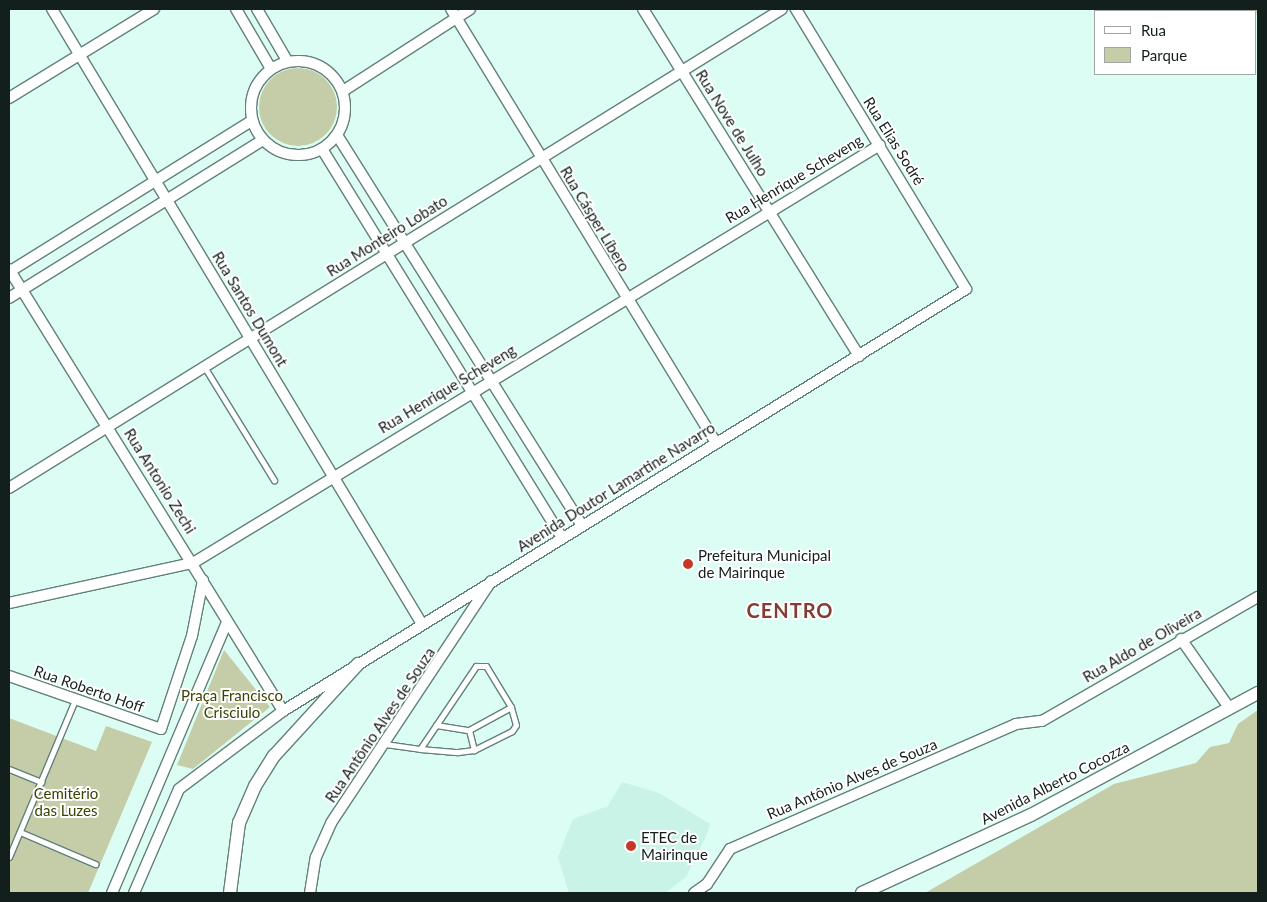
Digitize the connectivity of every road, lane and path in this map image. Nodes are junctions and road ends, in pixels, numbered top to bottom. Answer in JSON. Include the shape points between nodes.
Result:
{"nodes":[{"id":1,"x":52,"y":9,"type":"edge"},
{"id":2,"x":154,"y":9,"type":"edge"},
{"id":3,"x":236,"y":9,"type":"edge"},
{"id":4,"x":257,"y":9,"type":"edge"},
{"id":5,"x":470,"y":9,"type":"edge"},
{"id":6,"x":643,"y":9,"type":"edge"},
{"id":7,"x":782,"y":9,"type":"edge"},
{"id":8,"x":796,"y":9,"type":"edge"},
{"id":9,"x":453,"y":13,"type":"edge"},
{"id":10,"x":79,"y":54,"type":"junction"},
{"id":11,"x":288,"y":62,"type":"junction"},
{"id":12,"x":271,"y":69,"type":"junction"},
{"id":13,"x":682,"y":70,"type":"junction"},
{"id":14,"x":343,"y":91,"type":"junction"},
{"id":15,"x":9,"y":98,"type":"edge"},
{"id":16,"x":252,"y":121,"type":"junction"},
{"id":17,"x":337,"y":135,"type":"junction"},
{"id":18,"x":262,"y":140,"type":"junction"},
{"id":19,"x":880,"y":145,"type":"junction"},
{"id":20,"x":322,"y":149,"type":"junction"},
{"id":21,"x":541,"y":158,"type":"junction"},
{"id":22,"x":156,"y":181,"type":"junction"},
{"id":23,"x":166,"y":199,"type":"junction"},
{"id":24,"x":769,"y":212,"type":"junction"},
{"id":25,"x":403,"y":244,"type":"junction"},
{"id":26,"x":388,"y":253,"type":"junction"},
{"id":27,"x":9,"y":270,"type":"edge"},
{"id":28,"x":22,"y":290,"type":"junction"},
{"id":29,"x":966,"y":290,"type":"joint"},
{"id":30,"x":9,"y":298,"type":"edge"},
{"id":31,"x":626,"y":298,"type":"junction"},
{"id":32,"x":251,"y":339,"type":"junction"},
{"id":33,"x":859,"y":356,"type":"junction"},
{"id":34,"x":205,"y":368,"type":"junction"},
{"id":35,"x":490,"y":380,"type":"junction"},
{"id":36,"x":472,"y":391,"type":"junction"},
{"id":37,"x":109,"y":428,"type":"junction"},
{"id":38,"x":716,"y":443,"type":"junction"},
{"id":39,"x":333,"y":476,"type":"junction"},
{"id":40,"x":274,"y":480,"type":"dead end"},
{"id":41,"x":9,"y":488,"type":"edge"},
{"id":42,"x":582,"y":526,"type":"junction"},
{"id":43,"x":562,"y":538,"type":"junction"},
{"id":44,"x":193,"y":563,"type":"junction"},
{"id":45,"x":203,"y":580,"type":"junction"},
{"id":46,"x":491,"y":581,"type":"junction"},
{"id":47,"x":1258,"y":597,"type":"edge"},
{"id":48,"x":9,"y":603,"type":"edge"},
{"id":49,"x":227,"y":622,"type":"junction"},
{"id":50,"x":422,"y":624,"type":"junction"},
{"id":51,"x":1181,"y":639,"type":"junction"},
{"id":52,"x":358,"y":664,"type":"junction"},
{"id":53,"x":9,"y":676,"type":"edge"},
{"id":54,"x":1258,"y":693,"type":"edge"},
{"id":55,"x":74,"y":700,"type":"junction"},
{"id":56,"x":511,"y":706,"type":"junction"},
{"id":57,"x":1230,"y":709,"type":"junction"},
{"id":58,"x":282,"y":711,"type":"junction"},
{"id":59,"x":1042,"y":721,"type":"joint"},
{"id":60,"x":436,"y":725,"type":"junction"},
{"id":61,"x":470,"y":730,"type":"junction"},
{"id":62,"x":385,"y":744,"type":"junction"},
{"id":63,"x":420,"y":748,"type":"junction"},
{"id":64,"x":474,"y":750,"type":"junction"},
{"id":65,"x":9,"y":769,"type":"edge"},
{"id":66,"x":41,"y":782,"type":"junction"},
{"id":67,"x":20,"y":832,"type":"junction"},
{"id":68,"x":9,"y":857,"type":"edge"},
{"id":69,"x":95,"y":864,"type":"dead end"},
{"id":70,"x":112,"y":893,"type":"edge"},
{"id":71,"x":134,"y":893,"type":"edge"},
{"id":72,"x":230,"y":893,"type":"edge"},
{"id":73,"x":310,"y":893,"type":"edge"},
{"id":74,"x":694,"y":893,"type":"edge"},
{"id":75,"x":862,"y":893,"type":"edge"}],
"edges":[{"from":1,"to":10,"type":"street","name":"Rua Santos Dumont"},
{"from":2,"to":10,"type":"street"},
{"from":3,"to":12,"type":"street"},
{"from":4,"to":11,"type":"street"},
{"from":5,"to":9,"type":"street"},
{"from":6,"to":13,"type":"street","name":"Rua Nove de Julho"},
{"from":7,"to":13,"type":"street","name":"Rua Monteiro Lobato"},
{"from":8,"to":19,"type":"street","name":"Rua Elias Sodré"},
{"from":9,"to":14,"type":"street"},
{"from":9,"to":21,"type":"street","name":"Rua Cásper Líbero"},
{"from":10,"to":15,"type":"street"},
{"from":10,"to":22,"type":"street","name":"Rua Santos Dumont"},
{"from":11,"to":12,"type":"street"},
{"from":11,"to":14,"type":"street","via":[[320,66]]},
{"from":12,"to":16,"type":"street","via":[[254,92]]},
{"from":13,"to":21,"type":"street","name":"Rua Monteiro Lobato"},
{"from":13,"to":24,"type":"street","name":"Rua Nove de Julho"},
{"from":14,"to":17,"type":"street","via":[[346,106]]},
{"from":16,"to":18,"type":"street"},
{"from":16,"to":22,"type":"street"},
{"from":17,"to":20,"type":"street"},
{"from":17,"to":25,"type":"street"},
{"from":18,"to":20,"type":"street","via":[[291,155]]},
{"from":18,"to":23,"type":"street"},
{"from":19,"to":24,"type":"street","name":"Rua Henrique Scheveng"},
{"from":19,"to":29,"type":"street","name":"Rua Elias Sodré"},
{"from":20,"to":26,"type":"street"},
{"from":21,"to":25,"type":"street","name":"Rua Monteiro Lobato"},
{"from":21,"to":31,"type":"street","name":"Rua Cásper Líbero"},
{"from":22,"to":23,"type":"street","name":"Rua Santos Dumont"},
{"from":22,"to":27,"type":"street"},
{"from":23,"to":28,"type":"street"},
{"from":23,"to":32,"type":"street","name":"Rua Santos Dumont"},
{"from":24,"to":31,"type":"street","name":"Rua Henrique Scheveng"},
{"from":24,"to":33,"type":"street","name":"Rua Nove de Julho"},
{"from":25,"to":26,"type":"street","name":"Rua Monteiro Lobato"},
{"from":25,"to":35,"type":"street"},
{"from":26,"to":32,"type":"street","name":"Rua Monteiro Lobato"},
{"from":26,"to":36,"type":"street"},
{"from":27,"to":28,"type":"street","name":"Rua Antonio Zechi"},
{"from":28,"to":30,"type":"street"},
{"from":28,"to":37,"type":"street","name":"Rua Antonio Zechi"},
{"from":29,"to":33,"type":"street","name":"Avenida Doutor Lamartine Navarro"},
{"from":31,"to":35,"type":"street","name":"Rua Henrique Scheveng"},
{"from":31,"to":38,"type":"street","name":"Rua Cásper Líbero"},
{"from":32,"to":34,"type":"street","name":"Rua Monteiro Lobato"},
{"from":32,"to":39,"type":"street","name":"Rua Santos Dumont"},
{"from":33,"to":38,"type":"street","name":"Avenida Doutor Lamartine Navarro"},
{"from":34,"to":37,"type":"street","name":"Rua Monteiro Lobato"},
{"from":34,"to":40,"type":"lane"},
{"from":35,"to":36,"type":"street","name":"Rua Henrique Scheveng"},
{"from":35,"to":42,"type":"street"},
{"from":36,"to":39,"type":"street","name":"Rua Henrique Scheveng"},
{"from":36,"to":43,"type":"street"},
{"from":37,"to":41,"type":"street","name":"Rua Monteiro Lobato"},
{"from":37,"to":44,"type":"street","name":"Rua Antonio Zechi"},
{"from":38,"to":42,"type":"street","name":"Avenida Doutor Lamartine Navarro"},
{"from":39,"to":44,"type":"street","name":"Rua Henrique Scheveng"},
{"from":39,"to":50,"type":"street","name":"Rua Santos Dumont"},
{"from":42,"to":43,"type":"street","name":"Avenida Doutor Lamartine Navarro"},
{"from":43,"to":46,"type":"street","name":"Avenida Doutor Lamartine Navarro"},
{"from":44,"to":45,"type":"street","name":"Rua Antonio Zechi"},
{"from":44,"to":48,"type":"street","name":"Rua Henrique Scheveng"},
{"from":45,"to":49,"type":"street","name":"Rua Antonio Zechi"},
{"from":45,"to":55,"type":"street","name":"Rua Roberto Hoff","via":[[192,636],[161,729]]},
{"from":46,"to":50,"type":"street","name":"Avenida Doutor Lamartine Navarro"},
{"from":46,"to":62,"type":"street","name":"Rua Antônio Alves de Souza"},
{"from":47,"to":51,"type":"street","name":"Rua Aldo de Oliveira"},
{"from":49,"to":58,"type":"street","name":"Rua Antonio Zechi"},
{"from":49,"to":70,"type":"street"},
{"from":50,"to":52,"type":"street","name":"Avenida Doutor Lamartine Navarro"},
{"from":51,"to":57,"type":"street"},
{"from":51,"to":59,"type":"street","name":"Rua Aldo de Oliveira"},
{"from":52,"to":58,"type":"street","name":"Avenida Doutor Lamartine Navarro"},
{"from":52,"to":72,"type":"street","via":[[274,756],[255,786],[239,823]]},
{"from":53,"to":55,"type":"street","name":"Rua Roberto Hoff"},
{"from":54,"to":57,"type":"street","name":"Avenida Alberto Cocozza"},
{"from":55,"to":66,"type":"lane"},
{"from":56,"to":60,"type":"lane","via":[[482,664]]},
{"from":56,"to":61,"type":"lane"},
{"from":56,"to":64,"type":"lane","via":[[516,725],[512,731]]},
{"from":57,"to":75,"type":"street","name":"Avenida Alberto Cocozza","via":[[1031,815]]},
{"from":58,"to":71,"type":"street","name":"Avenida Doutor Lamartine Navarro","via":[[179,789]]},
{"from":59,"to":74,"type":"street","name":"Rua Antônio Alves de Souza","via":[[1016,724],[730,849],[707,884]]},
{"from":60,"to":61,"type":"lane"},
{"from":60,"to":63,"type":"lane"},
{"from":61,"to":64,"type":"lane"},
{"from":62,"to":63,"type":"lane"},
{"from":62,"to":73,"type":"street","name":"Rua Antônio Alves de Souza","via":[[332,823],[316,857]]},
{"from":63,"to":64,"type":"lane"},
{"from":65,"to":66,"type":"lane"},
{"from":66,"to":67,"type":"lane"},
{"from":67,"to":68,"type":"lane"},
{"from":67,"to":69,"type":"lane"}]}
